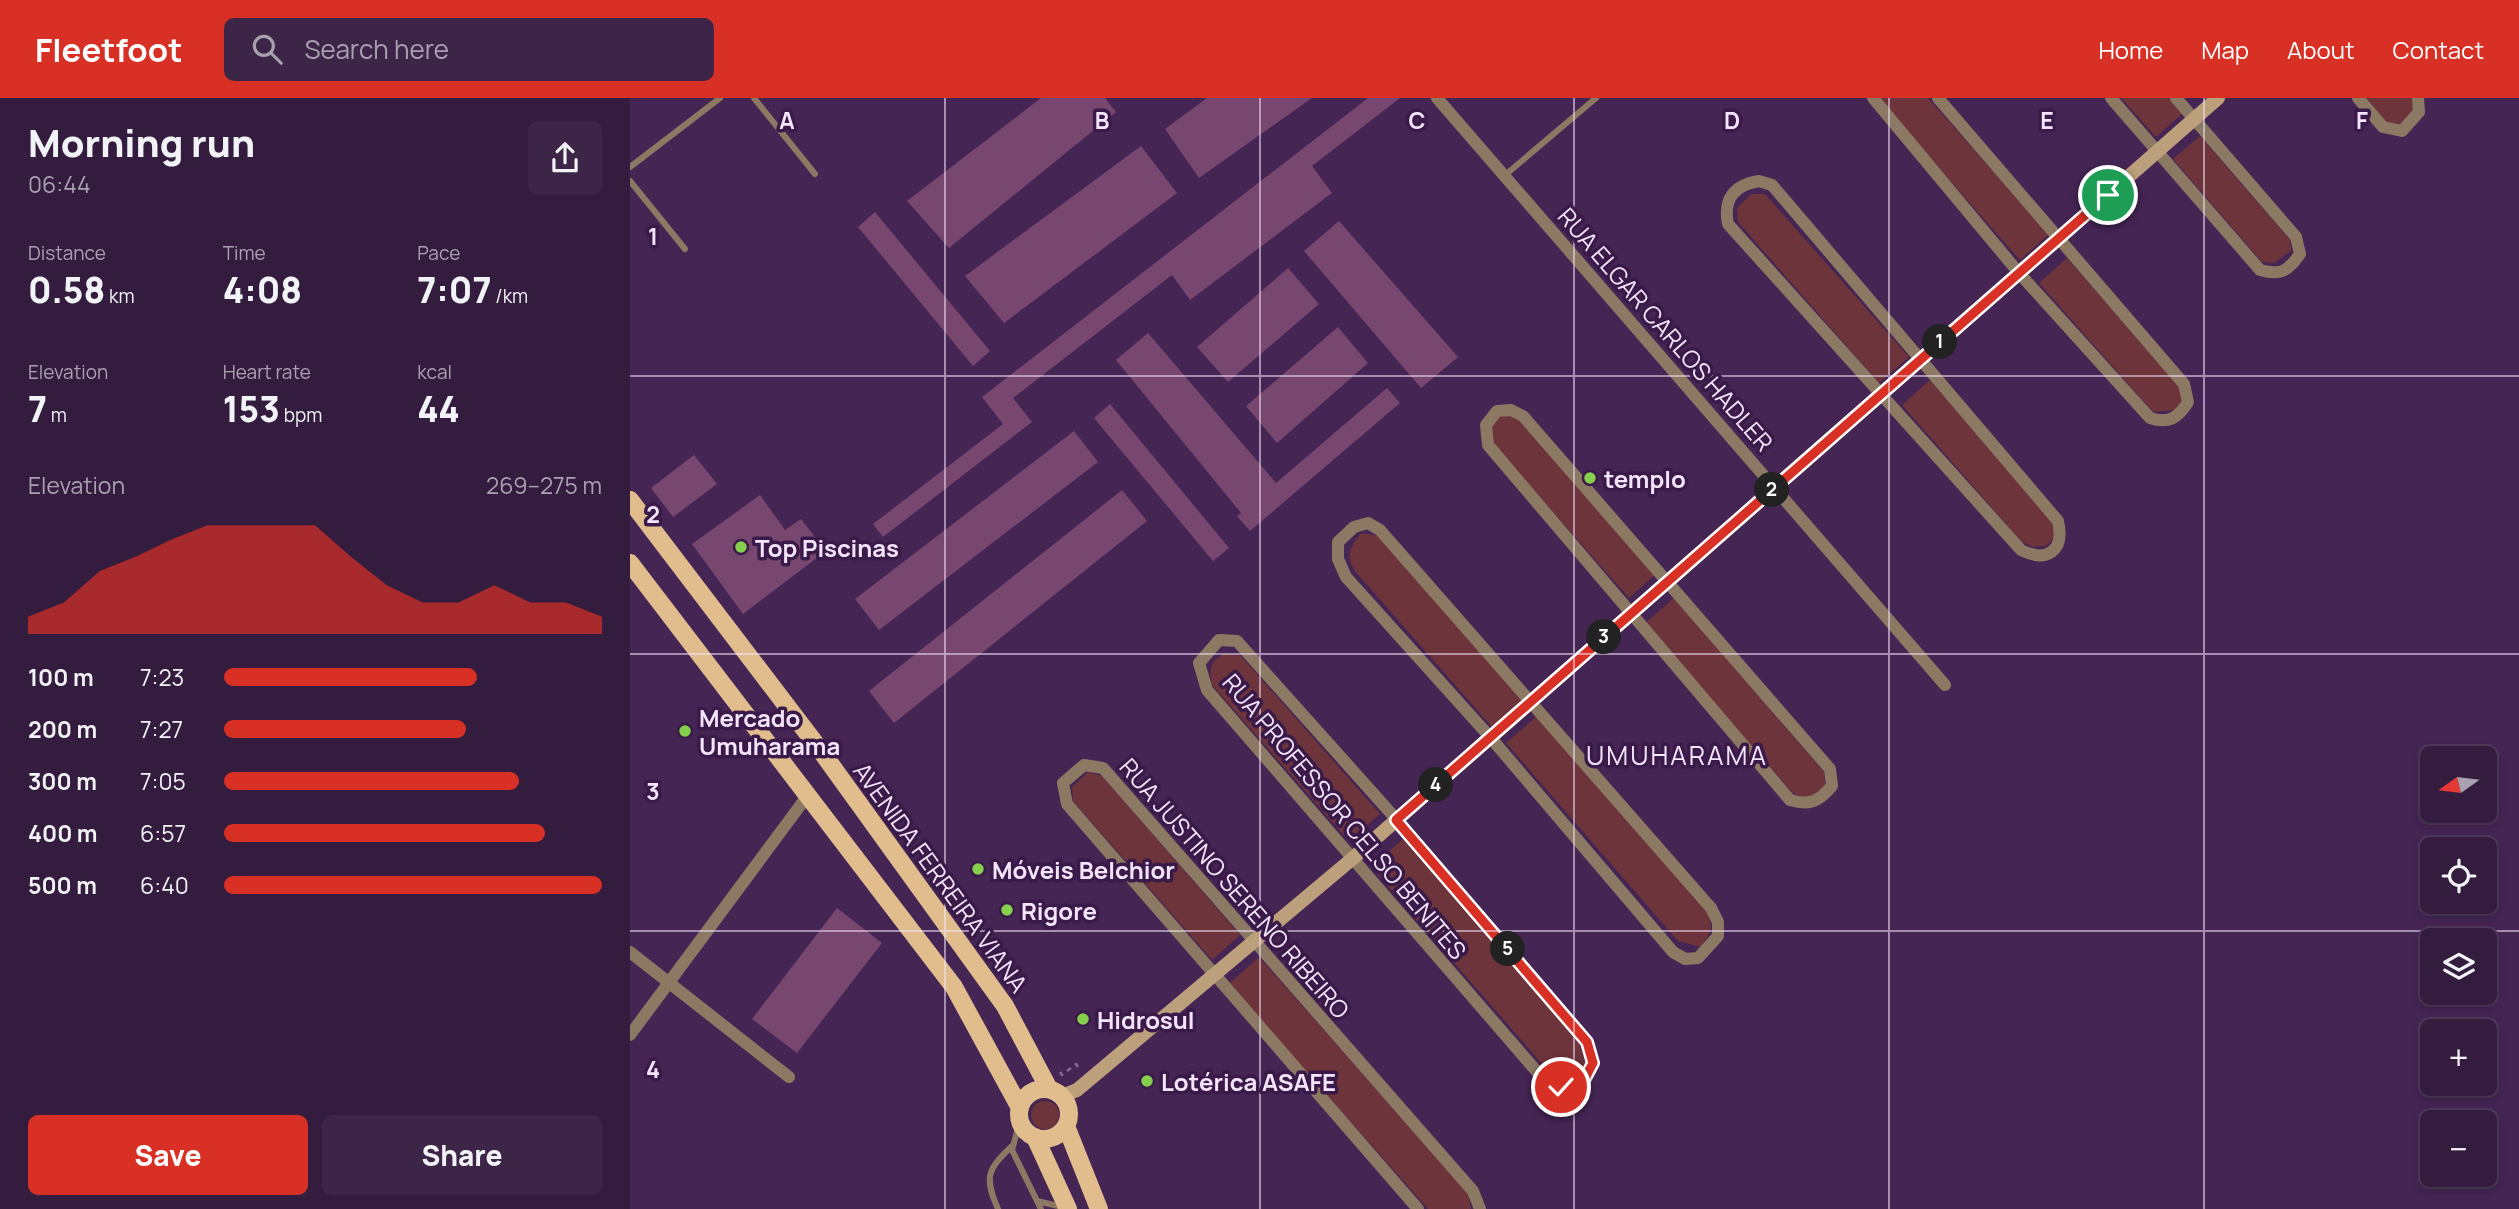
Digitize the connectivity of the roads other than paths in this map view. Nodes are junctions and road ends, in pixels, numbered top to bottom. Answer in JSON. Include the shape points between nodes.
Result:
{"nodes":[{"id":1,"x":720,"y":98,"type":"edge"},
{"id":2,"x":754,"y":98,"type":"edge"},
{"id":3,"x":1596,"y":98,"type":"edge"},
{"id":4,"x":1873,"y":98,"type":"edge"},
{"id":5,"x":1938,"y":98,"type":"edge"},
{"id":6,"x":2111,"y":98,"type":"edge"},
{"id":7,"x":2176,"y":98,"type":"edge"},
{"id":8,"x":2218,"y":98,"type":"edge"},
{"id":9,"x":2358,"y":98,"type":"edge"},
{"id":10,"x":2418,"y":98,"type":"edge"},
{"id":11,"x":1444,"y":101,"type":"edge"},
{"id":12,"x":2195,"y":119,"type":"junction"},
{"id":13,"x":2158,"y":151,"type":"junction"},
{"id":14,"x":630,"y":167,"type":"edge"},
{"id":15,"x":814,"y":173,"type":"dead end"},
{"id":16,"x":1504,"y":176,"type":"junction"},
{"id":17,"x":630,"y":181,"type":"edge"},
{"id":18,"x":2059,"y":238,"type":"junction"},
{"id":19,"x":685,"y":249,"type":"dead end"},
{"id":20,"x":2019,"y":273,"type":"junction"},
{"id":21,"x":1921,"y":359,"type":"junction"},
{"id":22,"x":1880,"y":395,"type":"junction"},
{"id":23,"x":1776,"y":486,"type":"junction"},
{"id":24,"x":630,"y":500,"type":"edge"},
{"id":25,"x":630,"y":563,"type":"edge"},
{"id":26,"x":1669,"y":581,"type":"junction"},
{"id":27,"x":1631,"y":614,"type":"junction"},
{"id":28,"x":1945,"y":685,"type":"dead end"},
{"id":29,"x":1530,"y":702,"type":"junction"},
{"id":30,"x":1490,"y":737,"type":"junction"},
{"id":31,"x":808,"y":795,"type":"junction"},
{"id":32,"x":1396,"y":820,"type":"junction"},
{"id":33,"x":1352,"y":859,"type":"junction"},
{"id":34,"x":1256,"y":942,"type":"junction"},
{"id":35,"x":630,"y":952,"type":"edge"},
{"id":36,"x":1215,"y":973,"type":"junction"},
{"id":37,"x":668,"y":982,"type":"junction"},
{"id":38,"x":630,"y":1035,"type":"edge"},
{"id":39,"x":789,"y":1077,"type":"dead end"},
{"id":40,"x":1064,"y":1096,"type":"junction"},
{"id":41,"x":1020,"y":1115,"type":"junction"},
{"id":42,"x":1066,"y":1126,"type":"junction"},
{"id":43,"x":1035,"y":1137,"type":"junction"},
{"id":44,"x":1012,"y":1146,"type":"junction"},
{"id":45,"x":1037,"y":1200,"type":"junction"},
{"id":46,"x":998,"y":1209,"type":"edge"},
{"id":47,"x":1041,"y":1209,"type":"edge"},
{"id":48,"x":1068,"y":1209,"type":"edge"},
{"id":49,"x":1099,"y":1209,"type":"edge"},
{"id":50,"x":1418,"y":1209,"type":"edge"},
{"id":51,"x":1480,"y":1209,"type":"edge"}],
"edges":[{"from":1,"to":14,"type":"lane"},
{"from":2,"to":15,"type":"lane"},
{"from":3,"to":16,"type":"lane"},
{"from":4,"to":20,"type":"street"},
{"from":5,"to":18,"type":"street"},
{"from":6,"to":13,"type":"street"},
{"from":7,"to":12,"type":"street"},
{"from":8,"to":12,"type":"street"},
{"from":9,"to":10,"type":"street","via":[[2384,127],[2402,131],[2419,112]]},
{"from":11,"to":16,"type":"street","name":"RUA ELGAR CARLOS HADLER"},
{"from":12,"to":13,"type":"street"},
{"from":12,"to":13,"type":"street","via":[[2296,237],[2300,254],[2289,269],[2275,275],[2260,270]]},
{"from":13,"to":18,"type":"street"},
{"from":16,"to":23,"type":"street","name":"RUA ELGAR CARLOS HADLER"},
{"from":17,"to":19,"type":"lane"},
{"from":18,"to":20,"type":"street"},
{"from":18,"to":20,"type":"street","via":[[2184,384],[2188,402],[2180,416],[2163,422],[2150,418]]},
{"from":20,"to":21,"type":"street"},
{"from":21,"to":22,"type":"street"},
{"from":21,"to":22,"type":"street","via":[[2058,521],[2062,535],[2049,555],[2035,557],[2021,550]]},
{"from":21,"to":22,"type":"street","via":[[1772,185],[1748,183],[1728,198],[1724,207],[1728,224]]},
{"from":22,"to":23,"type":"street"},
{"from":23,"to":26,"type":"street"},
{"from":23,"to":28,"type":"street","name":"RUA ELGAR CARLOS HADLER"},
{"from":24,"to":40,"type":"main road","name":"AVENIDA FERREIRA VIANA","via":[[821,751],[1005,1006]]},
{"from":25,"to":31,"type":"main road"},
{"from":26,"to":27,"type":"street"},
{"from":26,"to":27,"type":"street","via":[[1523,416],[1511,410],[1497,411],[1486,425],[1488,445]]},
{"from":26,"to":27,"type":"street","via":[[1830,769],[1832,786],[1818,801],[1803,804],[1790,800]]},
{"from":27,"to":29,"type":"street"},
{"from":29,"to":30,"type":"street"},
{"from":29,"to":30,"type":"street","via":[[1380,530],[1368,523],[1354,527],[1338,542],[1338,559],[1346,577]]},
{"from":29,"to":30,"type":"street","via":[[1711,908],[1718,936],[1698,958],[1685,959],[1673,952]]},
{"from":30,"to":32,"type":"street"},
{"from":31,"to":37,"type":"street"},
{"from":31,"to":41,"type":"main road","via":[[954,987]]},
{"from":32,"to":33,"type":"street"},
{"from":32,"to":33,"type":"street","name":"RUA PROFESSOR CELSO BENITES","via":[[1237,641],[1219,640],[1199,663],[1207,690]]},
{"from":32,"to":33,"type":"street","name":"RUA PROFESSOR CELSO BENITES","via":[[1587,1042],[1593,1063],[1583,1082],[1561,1087],[1545,1081]]},
{"from":33,"to":34,"type":"street"},
{"from":34,"to":36,"type":"street"},
{"from":34,"to":36,"type":"street","name":"RUA JUSTINO SERENO RIBEIRO","via":[[1103,768],[1084,765],[1063,783],[1067,804]]},
{"from":34,"to":51,"type":"street","name":"RUA JUSTINO SERENO RIBEIRO","via":[[1473,1191]]},
{"from":35,"to":37,"type":"street"},
{"from":36,"to":40,"type":"street"},
{"from":36,"to":50,"type":"street","name":"RUA JUSTINO SERENO RIBEIRO"},
{"from":37,"to":38,"type":"street"},
{"from":37,"to":39,"type":"street"},
{"from":40,"to":41,"type":"main road","via":[[1034,1091],[1023,1101]]},
{"from":40,"to":42,"type":"main road"},
{"from":41,"to":43,"type":"main road","via":[[1026,1131]]},
{"from":41,"to":44,"type":"lane"},
{"from":42,"to":43,"type":"main road","via":[[1049,1138]]},
{"from":42,"to":49,"type":"main road"},
{"from":43,"to":48,"type":"main road"},
{"from":44,"to":45,"type":"lane"},
{"from":44,"to":46,"type":"lane","via":[[991,1168],[990,1191]]},
{"from":45,"to":47,"type":"lane"},
{"from":45,"to":48,"type":"lane"}]}
